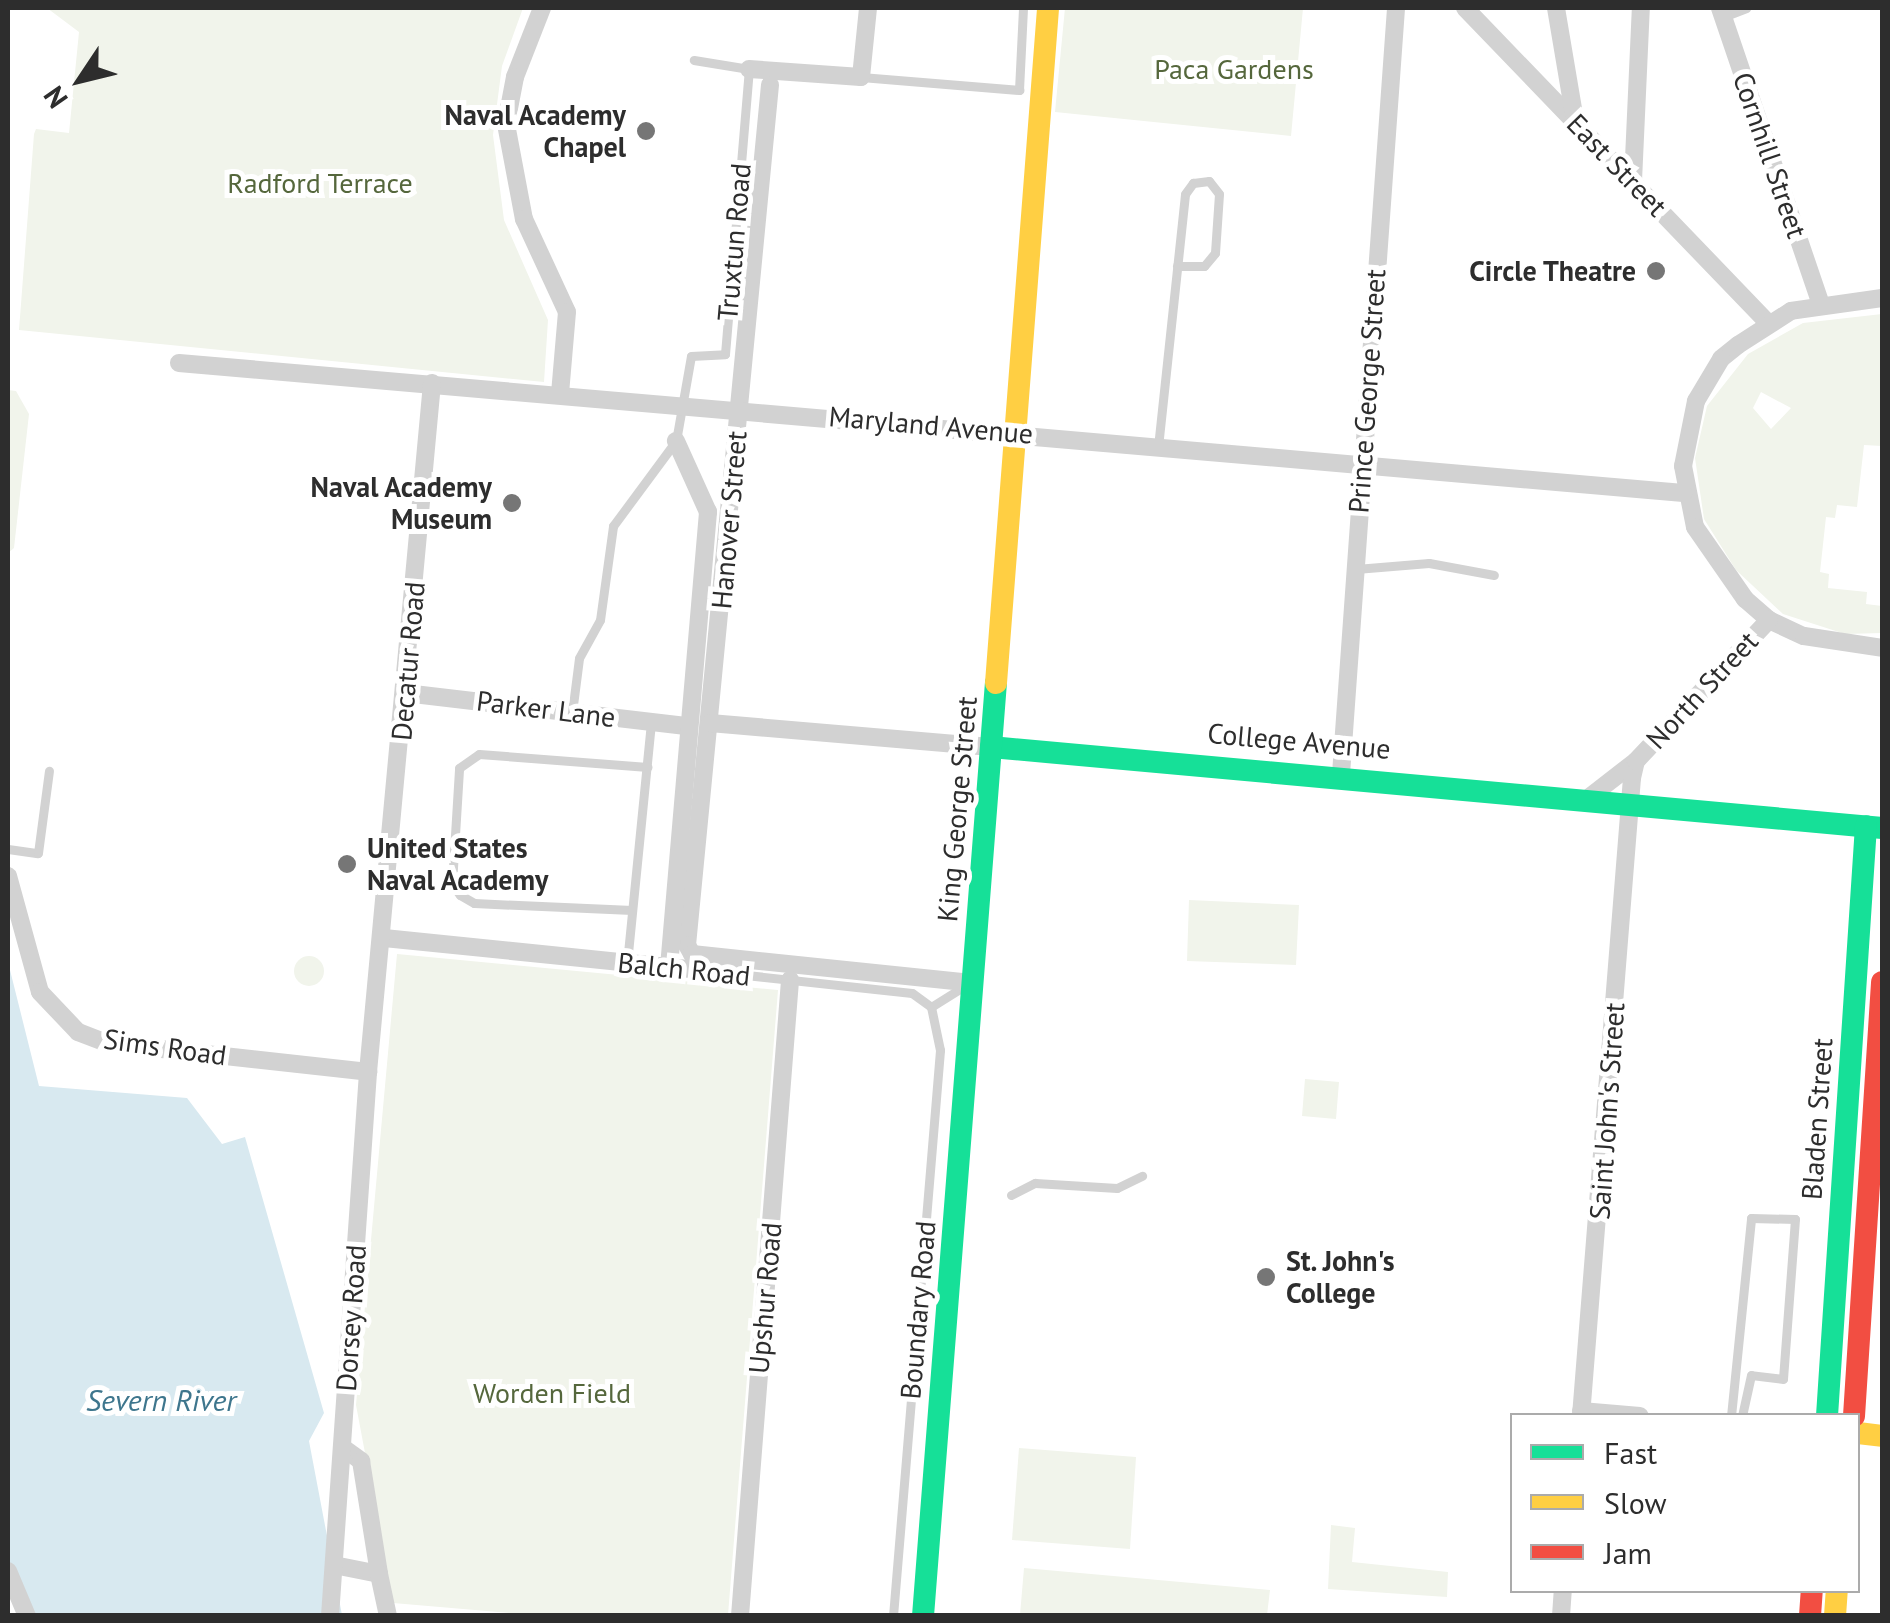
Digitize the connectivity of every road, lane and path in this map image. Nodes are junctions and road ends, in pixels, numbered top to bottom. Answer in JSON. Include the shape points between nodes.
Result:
{"nodes":[{"id":1,"x":542,"y":8,"type":"edge"},
{"id":2,"x":868,"y":8,"type":"edge"},
{"id":3,"x":1023,"y":8,"type":"edge"},
{"id":4,"x":1048,"y":8,"type":"edge"},
{"id":5,"x":1396,"y":8,"type":"edge"},
{"id":6,"x":1465,"y":8,"type":"edge"},
{"id":7,"x":1556,"y":8,"type":"edge"},
{"id":8,"x":1641,"y":8,"type":"edge"},
{"id":9,"x":1746,"y":8,"type":"edge"},
{"id":10,"x":1721,"y":12,"type":"edge"},
{"id":11,"x":694,"y":60,"type":"dead end"},
{"id":12,"x":750,"y":68,"type":"junction"},
{"id":13,"x":862,"y":77,"type":"junction"},
{"id":14,"x":770,"y":85,"type":"dead end"},
{"id":15,"x":1575,"y":122,"type":"junction"},
{"id":16,"x":1633,"y":181,"type":"junction"},
{"id":17,"x":1177,"y":266,"type":"junction"},
{"id":18,"x":1882,"y":298,"type":"edge"},
{"id":19,"x":1820,"y":302,"type":"junction"},
{"id":20,"x":1768,"y":323,"type":"junction"},
{"id":21,"x":179,"y":363,"type":"dead end"},
{"id":22,"x":432,"y":383,"type":"junction"},
{"id":23,"x":560,"y":393,"type":"junction"},
{"id":24,"x":680,"y":403,"type":"junction"},
{"id":25,"x":740,"y":408,"type":"junction"},
{"id":26,"x":1019,"y":432,"type":"junction"},
{"id":27,"x":676,"y":440,"type":"junction"},
{"id":28,"x":1158,"y":447,"type":"junction"},
{"id":29,"x":1358,"y":466,"type":"junction"},
{"id":30,"x":1683,"y":493,"type":"junction"},
{"id":31,"x":1356,"y":569,"type":"junction"},
{"id":32,"x":1494,"y":575,"type":"dead end"},
{"id":33,"x":1768,"y":620,"type":"junction"},
{"id":34,"x":1882,"y":648,"type":"edge"},
{"id":35,"x":405,"y":694,"type":"junction"},
{"id":36,"x":572,"y":712,"type":"junction"},
{"id":37,"x":652,"y":722,"type":"junction"},
{"id":38,"x":710,"y":723,"type":"junction"},
{"id":39,"x":688,"y":726,"type":"junction"},
{"id":40,"x":992,"y":747,"type":"junction"},
{"id":41,"x":1636,"y":761,"type":"junction"},
{"id":42,"x":647,"y":767,"type":"junction"},
{"id":43,"x":49,"y":771,"type":"dead end"},
{"id":44,"x":1340,"y":774,"type":"junction"},
{"id":45,"x":1586,"y":799,"type":"junction"},
{"id":46,"x":1629,"y":806,"type":"junction"},
{"id":47,"x":1874,"y":827,"type":"edge"},
{"id":48,"x":8,"y":849,"type":"edge"},
{"id":49,"x":8,"y":876,"type":"edge"},
{"id":50,"x":632,"y":910,"type":"junction"},
{"id":51,"x":384,"y":938,"type":"junction"},
{"id":52,"x":696,"y":962,"type":"junction"},
{"id":53,"x":626,"y":963,"type":"junction"},
{"id":54,"x":669,"y":967,"type":"junction"},
{"id":55,"x":790,"y":980,"type":"junction"},
{"id":56,"x":1882,"y":982,"type":"edge"},
{"id":57,"x":972,"y":983,"type":"junction"},
{"id":58,"x":931,"y":1007,"type":"junction"},
{"id":59,"x":368,"y":1072,"type":"junction"},
{"id":60,"x":1847,"y":1128,"type":"junction"},
{"id":61,"x":1877,"y":1131,"type":"edge"},
{"id":62,"x":1142,"y":1176,"type":"dead end"},
{"id":63,"x":1011,"y":1194,"type":"dead end"},
{"id":64,"x":1581,"y":1413,"type":"edge"},
{"id":65,"x":1731,"y":1413,"type":"edge"},
{"id":66,"x":1742,"y":1413,"type":"edge"},
{"id":67,"x":1827,"y":1413,"type":"edge"},
{"id":68,"x":1854,"y":1413,"type":"edge"},
{"id":69,"x":342,"y":1447,"type":"junction"},
{"id":70,"x":334,"y":1564,"type":"junction"},
{"id":71,"x":8,"y":1571,"type":"edge"},
{"id":72,"x":380,"y":1574,"type":"junction"},
{"id":73,"x":27,"y":1616,"type":"edge"},
{"id":74,"x":330,"y":1616,"type":"edge"},
{"id":75,"x":388,"y":1616,"type":"edge"},
{"id":76,"x":740,"y":1616,"type":"edge"},
{"id":77,"x":892,"y":1616,"type":"edge"},
{"id":78,"x":923,"y":1616,"type":"edge"}],
"edges":[{"from":1,"to":23,"type":"street","via":[[515,77],[506,124],[524,219],[567,312]]},
{"from":2,"to":13,"type":"street"},
{"from":3,"to":13,"type":"lane","via":[[1018,90]]},
{"from":4,"to":26,"type":"main road","name":"King George Street"},
{"from":5,"to":29,"type":"street","name":"Prince George Street"},
{"from":6,"to":15,"type":"street","name":"East Street"},
{"from":7,"to":15,"type":"street"},
{"from":8,"to":16,"type":"street"},
{"from":9,"to":10,"type":"lane"},
{"from":10,"to":19,"type":"street","name":"Cornhill Street"},
{"from":11,"to":12,"type":"lane"},
{"from":12,"to":13,"type":"street"},
{"from":12,"to":24,"type":"lane","name":"Truxtun Road","via":[[724,354],[691,356]]},
{"from":14,"to":25,"type":"street","name":"Hanover Street"},
{"from":15,"to":16,"type":"street","name":"East Street"},
{"from":16,"to":20,"type":"street","name":"East Street"},
{"from":17,"to":17,"type":"lane","via":[[1204,266],[1215,252],[1219,194],[1209,181],[1187,188]]},
{"from":17,"to":28,"type":"lane"},
{"from":18,"to":19,"type":"street"},
{"from":19,"to":20,"type":"street"},
{"from":20,"to":30,"type":"street","via":[[1720,360],[1696,401],[1686,434]]},
{"from":21,"to":22,"type":"street","name":"Maryland Avenue"},
{"from":22,"to":23,"type":"street","name":"Maryland Avenue"},
{"from":22,"to":35,"type":"street","name":"Decatur Road"},
{"from":23,"to":24,"type":"street","name":"Maryland Avenue"},
{"from":24,"to":25,"type":"street","name":"Maryland Avenue"},
{"from":24,"to":27,"type":"lane","name":"Truxtun Road"},
{"from":25,"to":26,"type":"street","name":"Maryland Avenue"},
{"from":25,"to":38,"type":"street","name":"Hanover Street"},
{"from":26,"to":28,"type":"street","name":"Maryland Avenue"},
{"from":26,"to":40,"type":"main road","name":"King George Street"},
{"from":27,"to":36,"type":"lane","via":[[613,526],[600,620],[579,658]]},
{"from":27,"to":39,"type":"street","via":[[708,512]]},
{"from":28,"to":29,"type":"street","name":"Maryland Avenue"},
{"from":29,"to":30,"type":"street","name":"Maryland Avenue"},
{"from":29,"to":31,"type":"street","name":"Prince George Street"},
{"from":30,"to":33,"type":"street","via":[[1708,554]]},
{"from":31,"to":32,"type":"lane","via":[[1429,563]]},
{"from":31,"to":44,"type":"street","name":"Prince George Street"},
{"from":33,"to":34,"type":"street","via":[[1833,645]]},
{"from":33,"to":41,"type":"street","name":"North Street"},
{"from":35,"to":36,"type":"street","name":"Parker Lane"},
{"from":35,"to":51,"type":"street","name":"Decatur Road"},
{"from":36,"to":37,"type":"street","name":"Parker Lane"},
{"from":37,"to":39,"type":"street","name":"Parker Lane"},
{"from":37,"to":42,"type":"lane"},
{"from":38,"to":40,"type":"street","name":"College Avenue"},
{"from":38,"to":52,"type":"street","name":"Hanover Street","via":[[687,945]]},
{"from":39,"to":54,"type":"street"},
{"from":40,"to":44,"type":"main road","name":"College Avenue"},
{"from":40,"to":57,"type":"main road","name":"King George Street"},
{"from":41,"to":45,"type":"street","name":"North Street"},
{"from":41,"to":46,"type":"street","name":"North Street"},
{"from":42,"to":50,"type":"lane"},
{"from":42,"to":50,"type":"lane","via":[[479,754],[460,768],[452,884],[460,895],[474,902]]},
{"from":43,"to":48,"type":"lane","via":[[38,854]]},
{"from":44,"to":45,"type":"main road","name":"College Avenue"},
{"from":45,"to":46,"type":"main road","name":"College Avenue"},
{"from":46,"to":47,"type":"main road","name":"College Avenue"},
{"from":46,"to":64,"type":"street","name":"Saint John's Street"},
{"from":47,"to":60,"type":"main road","name":"Bladen Street"},
{"from":49,"to":59,"type":"street","name":"Sims Road","via":[[40,992],[78,1032],[107,1043]]},
{"from":50,"to":53,"type":"lane"},
{"from":51,"to":53,"type":"street","name":"Balch Road"},
{"from":51,"to":59,"type":"street","name":"Decatur Road"},
{"from":52,"to":54,"type":"street","name":"Balch Road"},
{"from":52,"to":55,"type":"lane","name":"Balch Road"},
{"from":52,"to":57,"type":"street"},
{"from":53,"to":54,"type":"street","name":"Balch Road"},
{"from":55,"to":58,"type":"lane","name":"Balch Road","via":[[912,994]]},
{"from":55,"to":76,"type":"street","name":"Upshur Road"},
{"from":56,"to":61,"type":"main road","name":"Bladen Street"},
{"from":57,"to":58,"type":"lane"},
{"from":57,"to":78,"type":"main road","name":"King George Street"},
{"from":58,"to":77,"type":"lane","name":"Boundary Road","via":[[940,1050]]},
{"from":59,"to":69,"type":"street","name":"Dorsey Road"},
{"from":60,"to":61,"type":"lane"},
{"from":60,"to":67,"type":"main road","name":"Bladen Street"},
{"from":61,"to":68,"type":"main road","name":"Bladen Street"},
{"from":62,"to":63,"type":"lane","via":[[1117,1188],[1036,1183]]},
{"from":65,"to":66,"type":"lane","via":[[1752,1218],[1795,1219],[1783,1379],[1747,1379]]},
{"from":69,"to":70,"type":"street","name":"Dorsey Road"},
{"from":69,"to":72,"type":"street","via":[[361,1460]]},
{"from":70,"to":72,"type":"street"},
{"from":70,"to":74,"type":"street","name":"Dorsey Road"},
{"from":71,"to":73,"type":"street"},
{"from":72,"to":75,"type":"street"}]}
